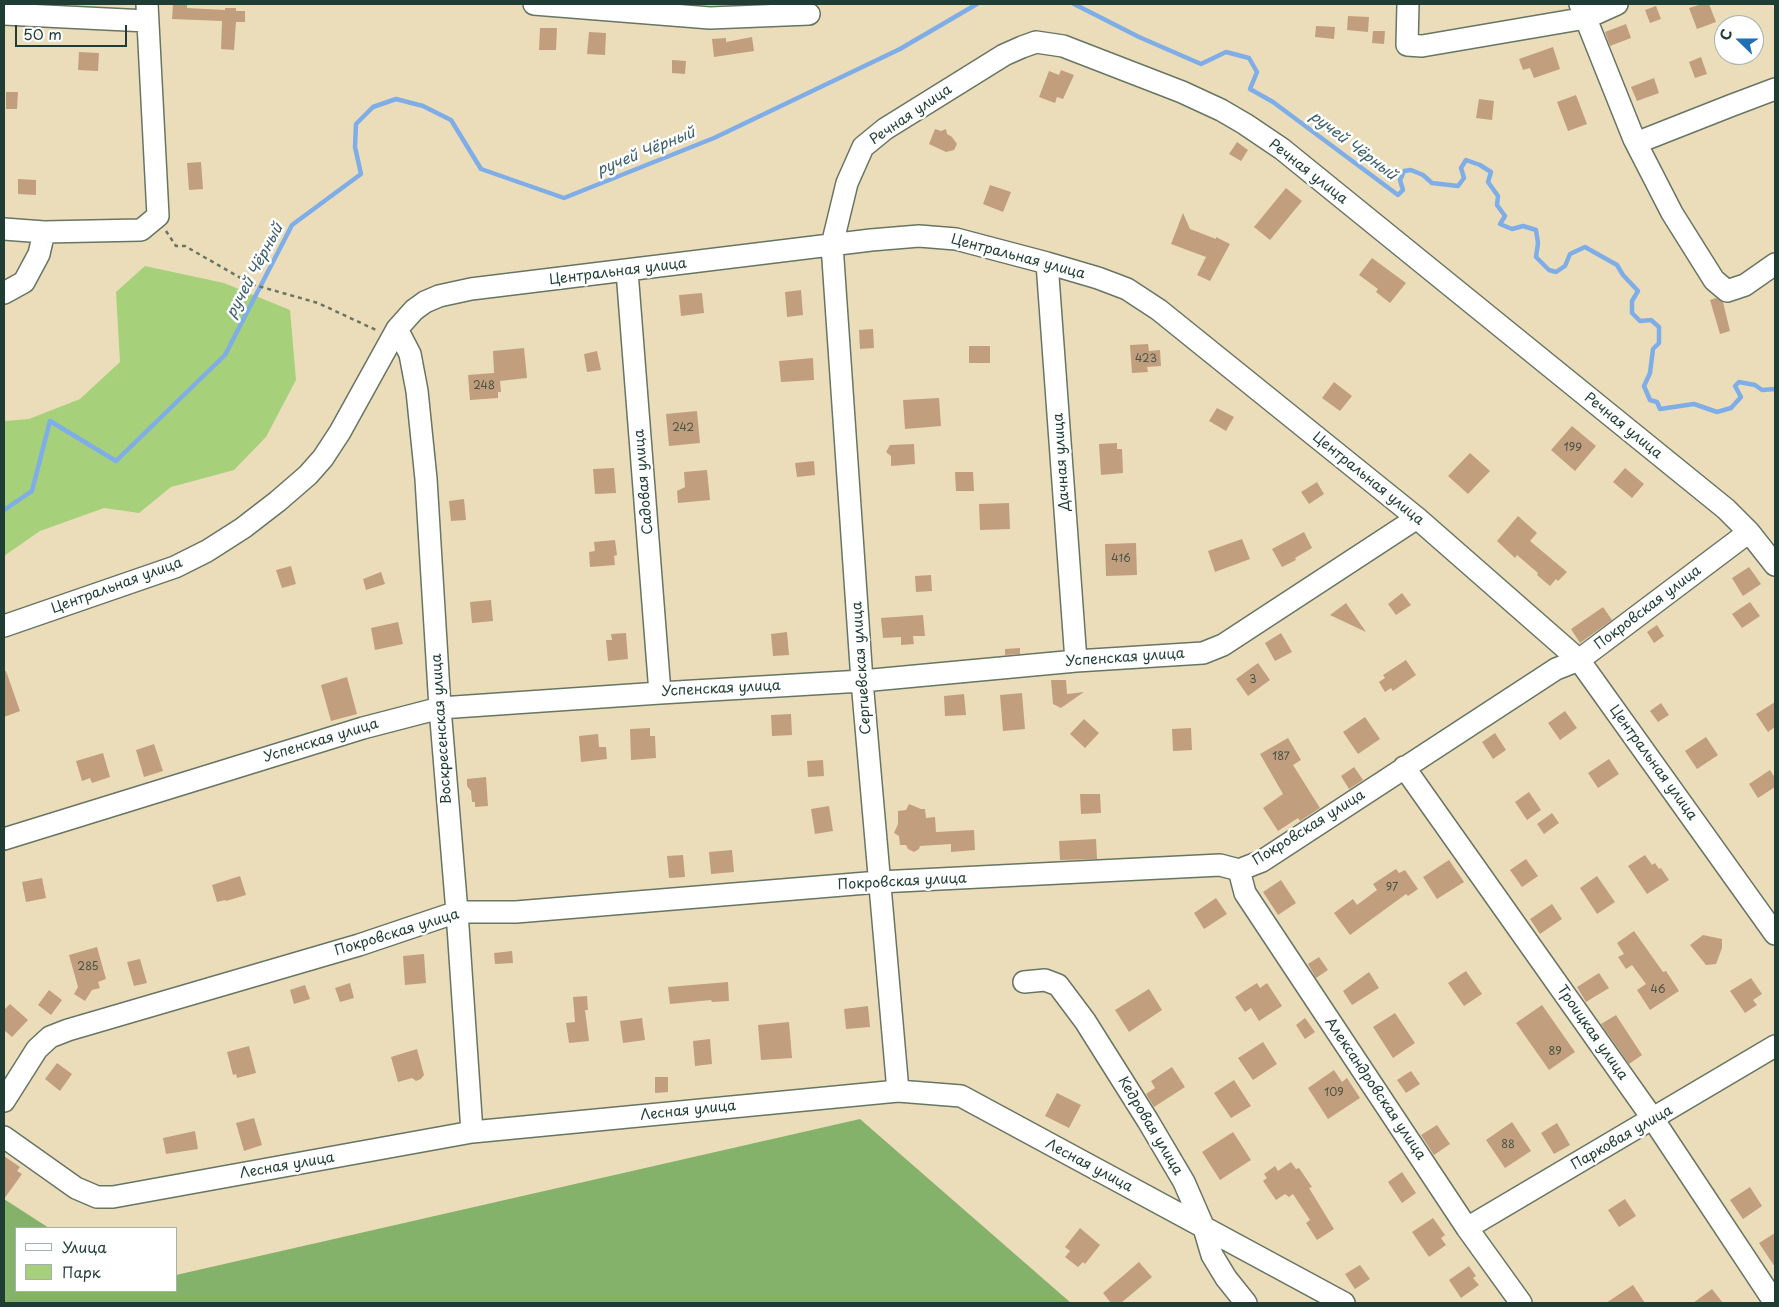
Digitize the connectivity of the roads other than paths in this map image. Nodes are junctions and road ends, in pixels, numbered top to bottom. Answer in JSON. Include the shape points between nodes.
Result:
{"nodes":[{"id":1,"x":534,"y":4,"type":"edge"},
{"id":2,"x":1408,"y":4,"type":"edge"},
{"id":3,"x":1617,"y":4,"type":"edge"},
{"id":4,"x":1583,"y":11,"type":"edge"},
{"id":5,"x":147,"y":13,"type":"edge"},
{"id":6,"x":4,"y":14,"type":"edge"},
{"id":7,"x":809,"y":14,"type":"dead end"},
{"id":8,"x":1775,"y":89,"type":"edge"},
{"id":9,"x":1636,"y":143,"type":"junction"},
{"id":10,"x":4,"y":230,"type":"edge"},
{"id":11,"x":44,"y":232,"type":"junction"},
{"id":12,"x":832,"y":245,"type":"junction"},
{"id":13,"x":1047,"y":263,"type":"junction"},
{"id":14,"x":1775,"y":264,"type":"edge"},
{"id":15,"x":627,"y":271,"type":"junction"},
{"id":16,"x":4,"y":293,"type":"edge"},
{"id":17,"x":394,"y":333,"type":"junction"},
{"id":18,"x":1417,"y":518,"type":"junction"},
{"id":19,"x":1749,"y":532,"type":"junction"},
{"id":20,"x":1775,"y":565,"type":"edge"},
{"id":21,"x":4,"y":626,"type":"edge"},
{"id":22,"x":1579,"y":660,"type":"junction"},
{"id":23,"x":1076,"y":661,"type":"junction"},
{"id":24,"x":862,"y":681,"type":"junction"},
{"id":25,"x":660,"y":693,"type":"junction"},
{"id":26,"x":440,"y":708,"type":"junction"},
{"id":27,"x":1404,"y":767,"type":"junction"},
{"id":28,"x":4,"y":839,"type":"edge"},
{"id":29,"x":1239,"y":870,"type":"junction"},
{"id":30,"x":879,"y":882,"type":"junction"},
{"id":31,"x":457,"y":912,"type":"junction"},
{"id":32,"x":1775,"y":934,"type":"edge"},
{"id":33,"x":1024,"y":982,"type":"dead end"},
{"id":34,"x":1775,"y":1046,"type":"edge"},
{"id":35,"x":898,"y":1091,"type":"junction"},
{"id":36,"x":4,"y":1101,"type":"edge"},
{"id":37,"x":1653,"y":1120,"type":"junction"},
{"id":38,"x":472,"y":1132,"type":"junction"},
{"id":39,"x":4,"y":1137,"type":"edge"},
{"id":40,"x":1204,"y":1228,"type":"junction"},
{"id":41,"x":1467,"y":1228,"type":"junction"},
{"id":42,"x":1246,"y":1303,"type":"edge"},
{"id":43,"x":1344,"y":1303,"type":"edge"},
{"id":44,"x":1521,"y":1303,"type":"edge"},
{"id":45,"x":1775,"y":1303,"type":"edge"}],
"edges":[{"from":1,"to":7,"type":"street","via":[[710,18]]},
{"from":2,"to":4,"type":"street","via":[[1407,45],[1422,46]]},
{"from":3,"to":4,"type":"street"},
{"from":4,"to":9,"type":"street"},
{"from":5,"to":6,"type":"street"},
{"from":5,"to":11,"type":"street","via":[[158,216],[141,230]]},
{"from":8,"to":9,"type":"street"},
{"from":9,"to":14,"type":"street","via":[[1672,213],[1714,280],[1727,291],[1745,285]]},
{"from":10,"to":11,"type":"street"},
{"from":11,"to":16,"type":"street","via":[[39,254],[24,282]]},
{"from":12,"to":13,"type":"street","name":"Центральная улица","via":[[919,236],[956,239]]},
{"from":12,"to":15,"type":"street","name":"Центральная улица"},
{"from":12,"to":19,"type":"street","name":"Речная улица","via":[[847,183],[863,147],[1004,55],[1036,42],[1063,46],[1190,96],[1245,124],[1282,149],[1726,509]]},
{"from":12,"to":24,"type":"street","name":"Сергиевская улица"},
{"from":13,"to":18,"type":"street","name":"Центральная улица","via":[[1127,290],[1159,310]]},
{"from":13,"to":23,"type":"street","name":"Дачная улица"},
{"from":15,"to":17,"type":"street","name":"Центральная улица","via":[[440,296],[414,310]]},
{"from":15,"to":25,"type":"street","name":"Садовая улица"},
{"from":17,"to":21,"type":"street","name":"Центральная улица","via":[[358,402],[323,458],[308,476],[271,507],[207,551],[175,567]]},
{"from":17,"to":26,"type":"street","name":"Воскресенская улица","via":[[410,354],[417,390],[426,479]]},
{"from":18,"to":22,"type":"street","name":"Центральная улица"},
{"from":18,"to":23,"type":"street","name":"Успенская улица","via":[[1223,645],[1203,653]]},
{"from":19,"to":20,"type":"street","name":"Речная улица"},
{"from":19,"to":22,"type":"street","name":"Покровская улица"},
{"from":22,"to":27,"type":"street","name":"Покровская улица","via":[[1556,669]]},
{"from":22,"to":32,"type":"street","name":"Центральная улица"},
{"from":23,"to":24,"type":"street","name":"Успенская улица"},
{"from":24,"to":25,"type":"street","name":"Успенская улица"},
{"from":24,"to":30,"type":"street","name":"Сергиевская улица"},
{"from":25,"to":26,"type":"street","name":"Успенская улица"},
{"from":26,"to":28,"type":"street","name":"Успенская улица","via":[[363,728]]},
{"from":26,"to":31,"type":"street","name":"Воскресенская улица"},
{"from":27,"to":29,"type":"street","name":"Покровская улица","via":[[1262,860]]},
{"from":27,"to":37,"type":"street","name":"Троицкая улица"},
{"from":29,"to":30,"type":"street","name":"Покровская улица","via":[[1220,865]]},
{"from":29,"to":41,"type":"street","name":"Александровская улица","via":[[1244,893]]},
{"from":30,"to":31,"type":"street","name":"Покровская улица","via":[[516,912]]},
{"from":30,"to":35,"type":"street","name":"Сергиевская улица"},
{"from":31,"to":36,"type":"street","name":"Покровская улица","via":[[359,945],[50,1037],[37,1049]]},
{"from":31,"to":38,"type":"street","name":"Воскресенская улица"},
{"from":33,"to":40,"type":"street","name":"Кедровая улица","via":[[1045,980],[1058,985],[1085,1021],[1184,1182]]},
{"from":34,"to":37,"type":"street","name":"Парковая улица"},
{"from":35,"to":38,"type":"street","name":"Лесная улица"},
{"from":35,"to":40,"type":"street","name":"Лесная улица","via":[[960,1096]]},
{"from":37,"to":41,"type":"street","name":"Парковая улица"},
{"from":37,"to":45,"type":"street","name":"Троицкая улица"},
{"from":38,"to":39,"type":"street","name":"Лесная улица","via":[[113,1197],[97,1197],[76,1188]]},
{"from":40,"to":42,"type":"street","name":"Кедровая улица","via":[[1212,1255]]},
{"from":40,"to":43,"type":"street","name":"Лесная улица"},
{"from":41,"to":44,"type":"street","name":"Александровская улица"}]}
